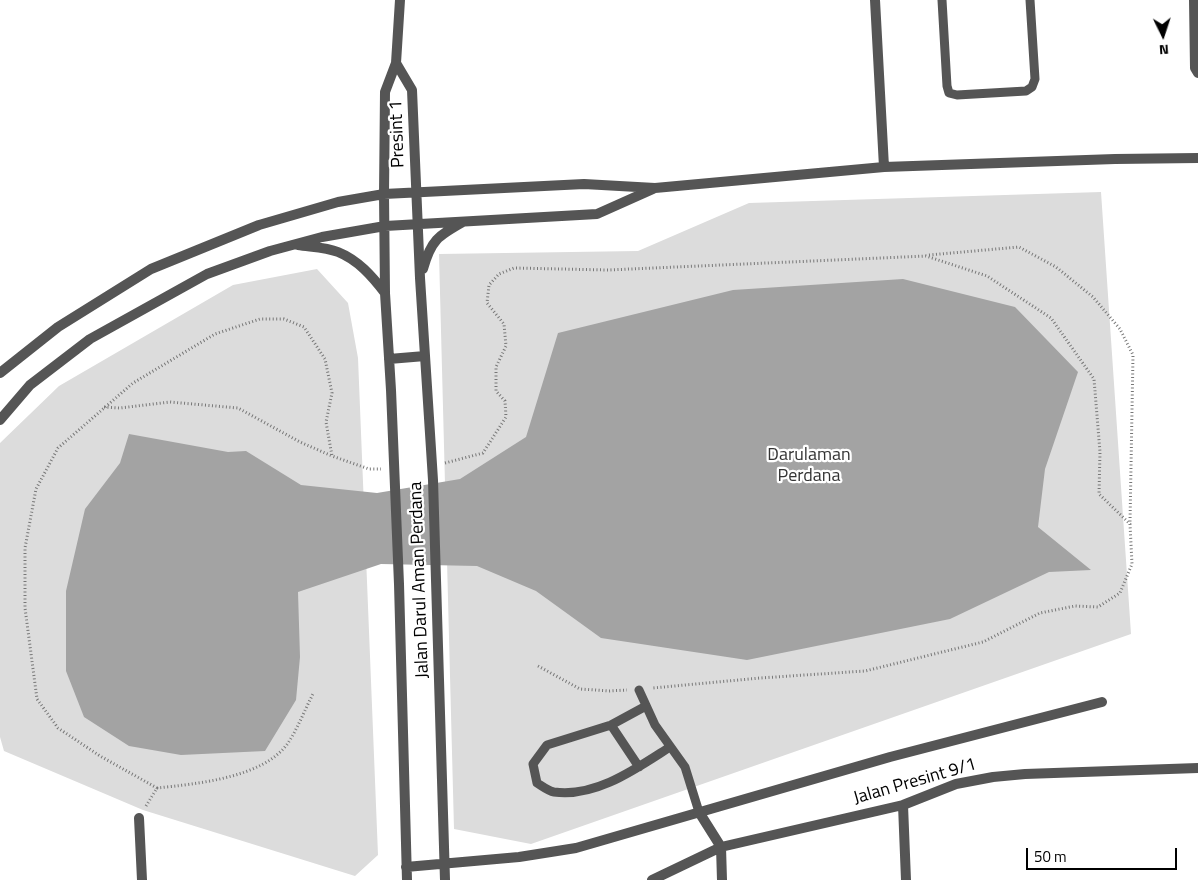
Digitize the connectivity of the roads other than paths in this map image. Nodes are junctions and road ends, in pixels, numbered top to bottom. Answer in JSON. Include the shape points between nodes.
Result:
{"nodes":[{"id":1,"x":400,"y":0,"type":"edge"},
{"id":2,"x":875,"y":0,"type":"edge"},
{"id":3,"x":942,"y":0,"type":"edge"},
{"id":4,"x":1030,"y":0,"type":"edge"},
{"id":5,"x":1194,"y":0,"type":"edge"},
{"id":6,"x":396,"y":63,"type":"junction"},
{"id":7,"x":1198,"y":74,"type":"edge"},
{"id":8,"x":1198,"y":158,"type":"edge"},
{"id":9,"x":884,"y":167,"type":"junction"},
{"id":10,"x":655,"y":188,"type":"junction"},
{"id":11,"x":416,"y":193,"type":"junction"},
{"id":12,"x":384,"y":194,"type":"junction"},
{"id":13,"x":466,"y":220,"type":"junction"},
{"id":14,"x":418,"y":224,"type":"junction"},
{"id":15,"x":385,"y":226,"type":"junction"},
{"id":16,"x":294,"y":244,"type":"junction"},
{"id":17,"x":420,"y":278,"type":"junction"},
{"id":18,"x":385,"y":293,"type":"junction"},
{"id":19,"x":425,"y":356,"type":"junction"},
{"id":20,"x":389,"y":359,"type":"junction"},
{"id":21,"x":0,"y":373,"type":"edge"},
{"id":22,"x":0,"y":420,"type":"edge"},
{"id":23,"x":639,"y":690,"type":"road end"},
{"id":24,"x":1102,"y":702,"type":"dead end"},
{"id":25,"x":646,"y":706,"type":"junction"},
{"id":26,"x":611,"y":724,"type":"junction"},
{"id":27,"x":670,"y":747,"type":"junction"},
{"id":28,"x":639,"y":767,"type":"junction"},
{"id":29,"x":1198,"y":768,"type":"edge"},
{"id":30,"x":903,"y":805,"type":"junction"},
{"id":31,"x":698,"y":812,"type":"junction"},
{"id":32,"x":139,"y":818,"type":"road end"},
{"id":33,"x":721,"y":847,"type":"junction"},
{"id":34,"x":444,"y":865,"type":"junction"},
{"id":35,"x":406,"y":867,"type":"junction"},
{"id":36,"x":142,"y":880,"type":"edge"},
{"id":37,"x":407,"y":880,"type":"edge"},
{"id":38,"x":445,"y":880,"type":"edge"},
{"id":39,"x":652,"y":880,"type":"edge"},
{"id":40,"x":722,"y":880,"type":"edge"},
{"id":41,"x":906,"y":880,"type":"edge"}],
"edges":[{"from":1,"to":6,"type":"street"},
{"from":2,"to":9,"type":"street"},
{"from":3,"to":4,"type":"lane","via":[[947,86],[949,92],[957,95],[1026,91],[1032,87],[1035,80]]},
{"from":5,"to":7,"type":"street","via":[[1195,68]]},
{"from":6,"to":11,"type":"street","name":"Presint 1","via":[[412,90]]},
{"from":6,"to":12,"type":"street","name":"Presint 1","via":[[385,92]]},
{"from":8,"to":9,"type":"street"},
{"from":9,"to":10,"type":"street"},
{"from":10,"to":11,"type":"street","via":[[584,184]]},
{"from":10,"to":13,"type":"street","via":[[598,214]]},
{"from":11,"to":12,"type":"street"},
{"from":11,"to":14,"type":"street","name":"Presint 1"},
{"from":12,"to":15,"type":"street","name":"Presint 1"},
{"from":12,"to":21,"type":"street","via":[[338,202],[259,226],[151,269],[58,327]]},
{"from":13,"to":14,"type":"street"},
{"from":13,"to":17,"type":"street","name":"Jalan Darul Aman Perdana","via":[[434,242]]},
{"from":14,"to":15,"type":"street"},
{"from":14,"to":17,"type":"street","name":"Jalan Darul Aman Perdana"},
{"from":15,"to":16,"type":"street"},
{"from":15,"to":18,"type":"street","name":"Jalan Darul Aman Perdana"},
{"from":16,"to":18,"type":"street","via":[[337,251],[357,262]]},
{"from":16,"to":22,"type":"street","via":[[207,274],[90,339],[30,385]]},
{"from":17,"to":19,"type":"street","name":"Jalan Darul Aman Perdana"},
{"from":18,"to":20,"type":"street","name":"Jalan Darul Aman Perdana"},
{"from":19,"to":20,"type":"street"},
{"from":19,"to":34,"type":"street","name":"Jalan Darul Aman Perdana","via":[[433,480]]},
{"from":20,"to":35,"type":"street","name":"Jalan Darul Aman Perdana"},
{"from":23,"to":25,"type":"lane"},
{"from":24,"to":31,"type":"street","via":[[890,757]]},
{"from":25,"to":26,"type":"lane"},
{"from":25,"to":27,"type":"lane"},
{"from":26,"to":28,"type":"lane"},
{"from":26,"to":28,"type":"lane","via":[[547,745],[534,764],[536,783],[552,792],[575,792],[615,781]]},
{"from":27,"to":28,"type":"lane"},
{"from":27,"to":31,"type":"lane","via":[[685,767]]},
{"from":29,"to":30,"type":"street","name":"Jalan Presint 9/1","via":[[992,776],[956,784]]},
{"from":30,"to":33,"type":"street","name":"Jalan Presint 9/1"},
{"from":30,"to":41,"type":"street"},
{"from":31,"to":33,"type":"street"},
{"from":31,"to":34,"type":"street","via":[[576,848]]},
{"from":32,"to":36,"type":"street"},
{"from":33,"to":39,"type":"street","name":"Jalan Presint 9/1"},
{"from":33,"to":40,"type":"street"},
{"from":34,"to":35,"type":"street"},
{"from":34,"to":38,"type":"street","name":"Jalan Darul Aman Perdana"},
{"from":35,"to":37,"type":"street","name":"Jalan Darul Aman Perdana"}]}
